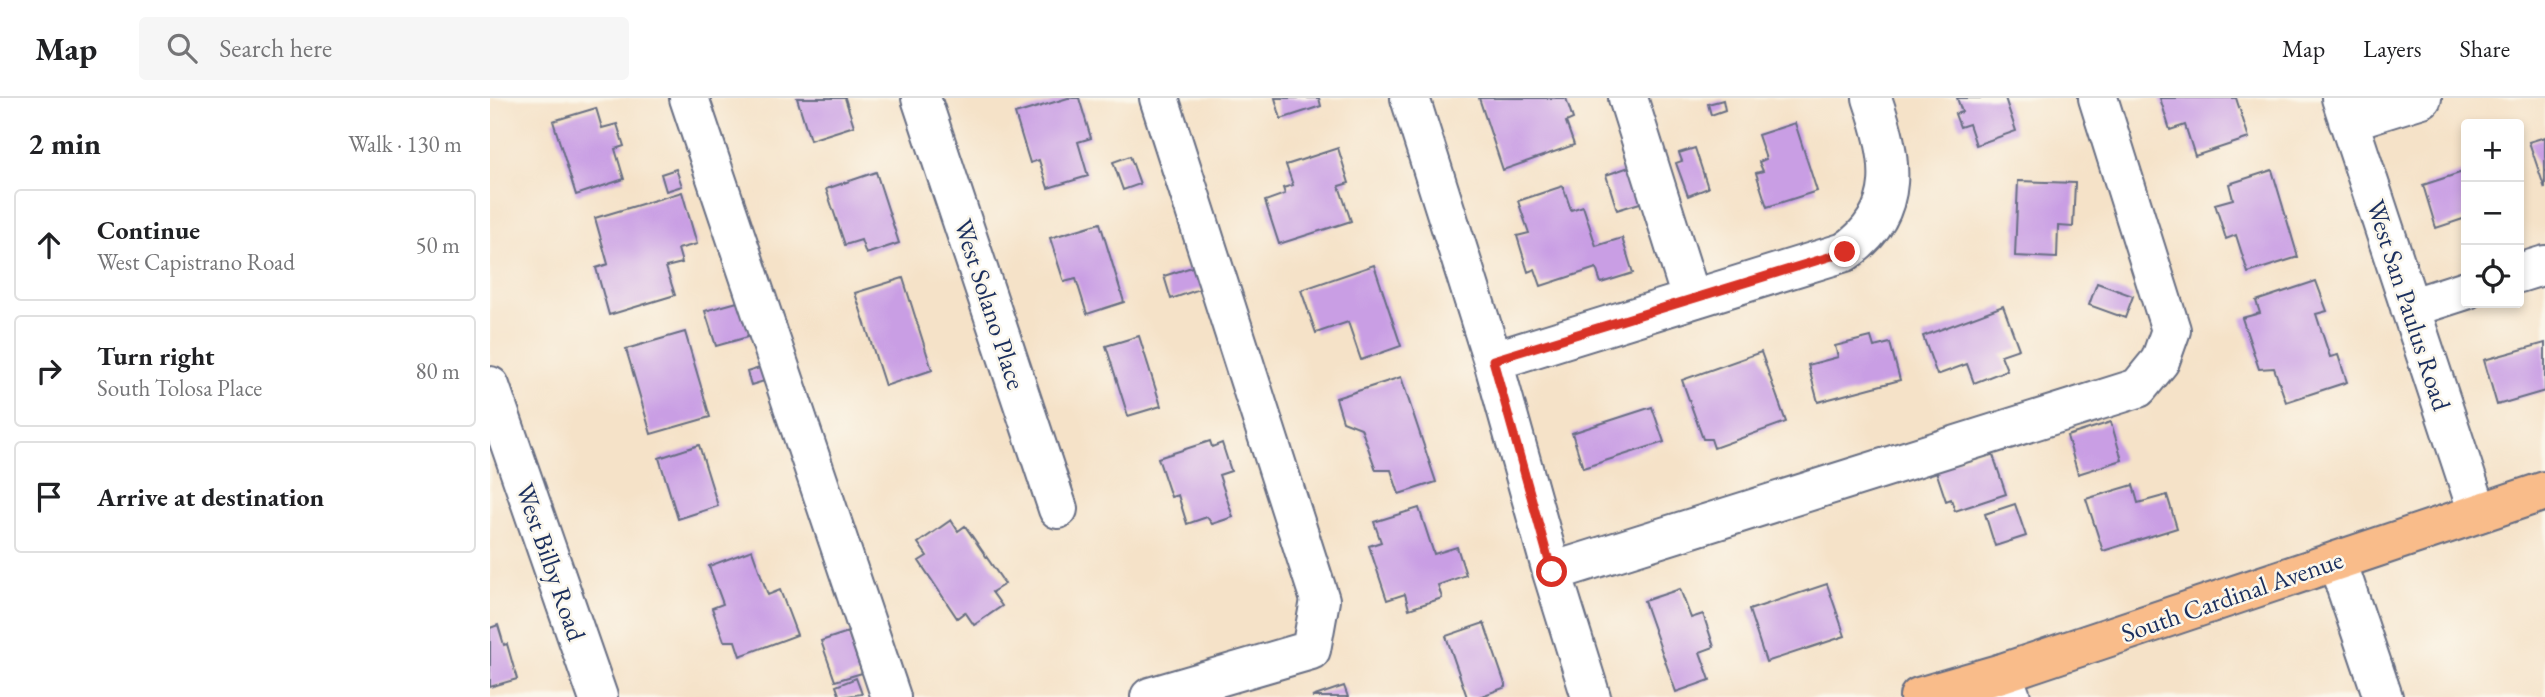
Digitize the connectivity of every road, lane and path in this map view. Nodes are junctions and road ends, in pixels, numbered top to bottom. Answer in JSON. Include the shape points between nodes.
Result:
{"nodes":[{"id":1,"x":689,"y":98,"type":"edge"},
{"id":2,"x":921,"y":98,"type":"edge"},
{"id":3,"x":1159,"y":98,"type":"edge"},
{"id":4,"x":1409,"y":98,"type":"edge"},
{"id":5,"x":1628,"y":98,"type":"edge"},
{"id":6,"x":1872,"y":98,"type":"edge"},
{"id":7,"x":2098,"y":98,"type":"edge"},
{"id":8,"x":2422,"y":98,"type":"edge"},
{"id":9,"x":2345,"y":110,"type":"edge"},
{"id":10,"x":2545,"y":265,"type":"edge"},
{"id":11,"x":2524,"y":271,"type":"edge"},
{"id":12,"x":2461,"y":292,"type":"edge"},
{"id":13,"x":1691,"y":298,"type":"junction"},
{"id":14,"x":2410,"y":308,"type":"junction"},
{"id":15,"x":1493,"y":360,"type":"junction"},
{"id":16,"x":490,"y":386,"type":"edge"},
{"id":17,"x":2545,"y":491,"type":"edge"},
{"id":18,"x":1058,"y":509,"type":"dead end"},
{"id":19,"x":2478,"y":513,"type":"junction"},
{"id":20,"x":2337,"y":561,"type":"junction"},
{"id":21,"x":1552,"y":572,"type":"junction"},
{"id":22,"x":2006,"y":685,"type":"edge"},
{"id":23,"x":598,"y":697,"type":"edge"},
{"id":24,"x":891,"y":697,"type":"edge"},
{"id":25,"x":1150,"y":697,"type":"edge"},
{"id":26,"x":1591,"y":697,"type":"edge"},
{"id":27,"x":1919,"y":697,"type":"edge"},
{"id":28,"x":2383,"y":697,"type":"edge"}],
"edges":[{"from":1,"to":24,"type":"street"},
{"from":2,"to":18,"type":"street","name":"West Solano Place"},
{"from":3,"to":25,"type":"street","via":[[1320,600],[1311,650]]},
{"from":4,"to":15,"type":"street"},
{"from":5,"to":13,"type":"street"},
{"from":6,"to":13,"type":"street","via":[[1888,152],[1889,178],[1886,205],[1860,242],[1845,252]]},
{"from":7,"to":21,"type":"street","via":[[2171,330],[2160,361],[2138,387]]},
{"from":8,"to":9,"type":"street"},
{"from":9,"to":14,"type":"street","name":"West San Paulus Road"},
{"from":10,"to":11,"type":"street"},
{"from":12,"to":14,"type":"street"},
{"from":13,"to":15,"type":"street"},
{"from":14,"to":19,"type":"street","name":"West San Paulus Road"},
{"from":15,"to":21,"type":"street"},
{"from":16,"to":23,"type":"street","name":"West Bilby Road"},
{"from":17,"to":19,"type":"main road","name":"South Cardinal Avenue"},
{"from":19,"to":20,"type":"main road","name":"South Cardinal Avenue"},
{"from":20,"to":22,"type":"main road","name":"South Cardinal Avenue"},
{"from":20,"to":28,"type":"street"},
{"from":21,"to":26,"type":"street"},
{"from":22,"to":27,"type":"main road","name":"South Cardinal Avenue"}]}
